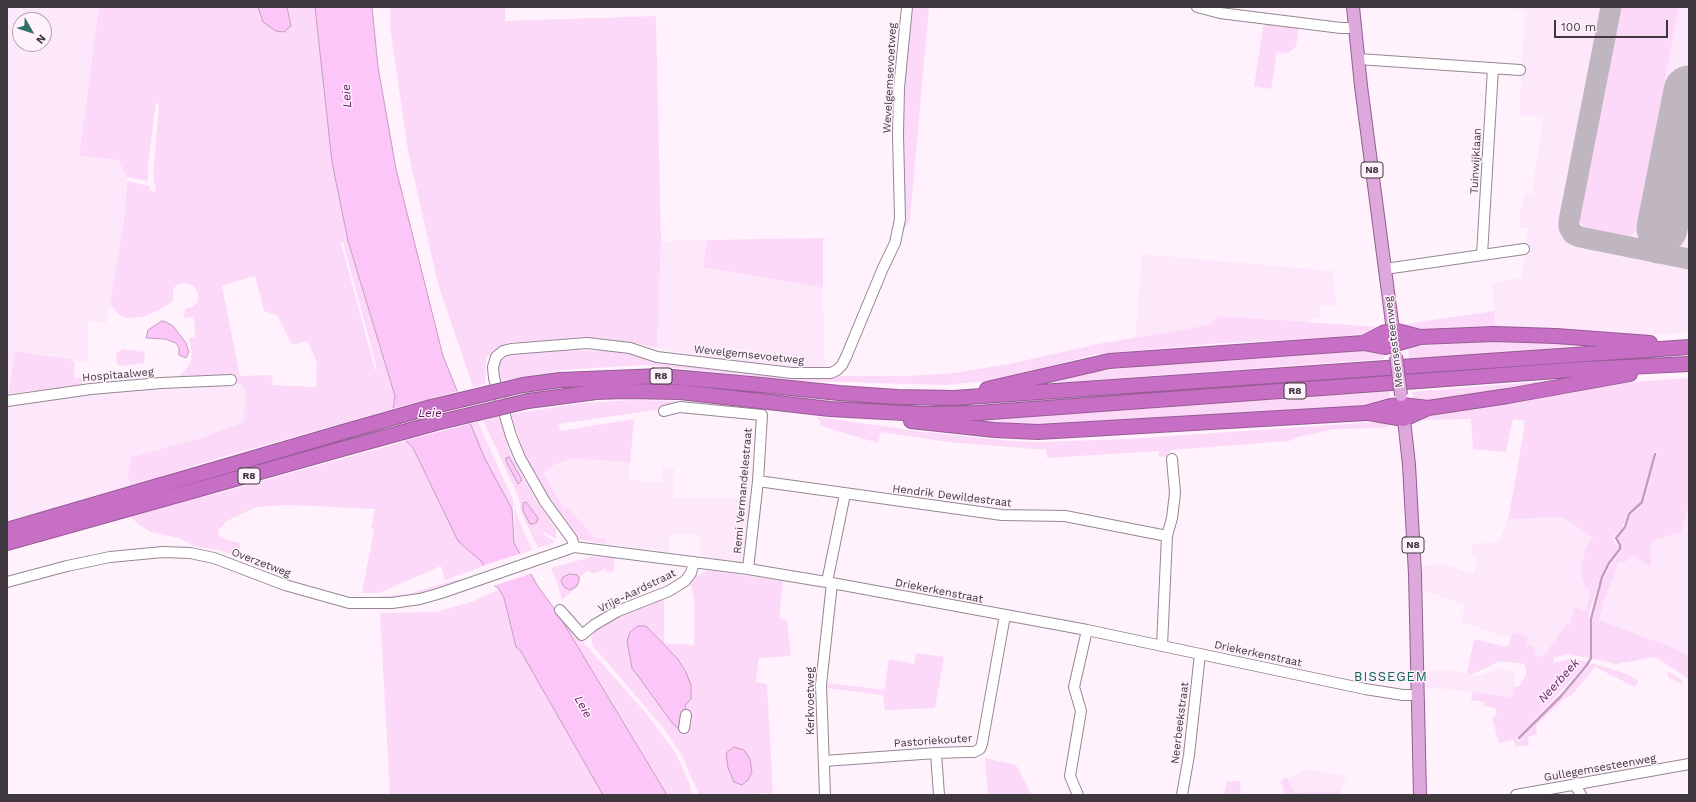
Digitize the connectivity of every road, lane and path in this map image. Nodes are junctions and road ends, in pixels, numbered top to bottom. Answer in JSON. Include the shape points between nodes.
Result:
{"nodes":[{"id":1,"x":907,"y":7,"type":"edge"},
{"id":2,"x":1197,"y":7,"type":"edge"},
{"id":3,"x":1353,"y":7,"type":"edge"},
{"id":4,"x":1354,"y":26,"type":"junction"},
{"id":5,"x":1358,"y":59,"type":"junction"},
{"id":6,"x":1494,"y":68,"type":"junction"},
{"id":7,"x":1520,"y":70,"type":"dead end"},
{"id":8,"x":1524,"y":249,"type":"dead end"},
{"id":9,"x":1482,"y":255,"type":"junction"},
{"id":10,"x":1385,"y":269,"type":"junction"},
{"id":11,"x":1393,"y":330,"type":"junction"},
{"id":12,"x":1420,"y":338,"type":"junction"},
{"id":13,"x":1364,"y":343,"type":"junction"},
{"id":14,"x":1689,"y":347,"type":"edge"},
{"id":15,"x":1395,"y":350,"type":"junction"},
{"id":16,"x":1689,"y":364,"type":"edge"},
{"id":17,"x":231,"y":380,"type":"dead end"},
{"id":18,"x":954,"y":398,"type":"junction"},
{"id":19,"x":7,"y":400,"type":"edge"},
{"id":20,"x":1402,"y":407,"type":"junction"},
{"id":21,"x":664,"y":411,"type":"dead end"},
{"id":22,"x":900,"y":413,"type":"junction"},
{"id":23,"x":1172,"y":459,"type":"dead end"},
{"id":24,"x":758,"y":481,"type":"junction"},
{"id":25,"x":845,"y":494,"type":"junction"},
{"id":26,"x":147,"y":497,"type":"junction"},
{"id":27,"x":7,"y":530,"type":"edge"},
{"id":28,"x":1167,"y":536,"type":"junction"},
{"id":29,"x":7,"y":543,"type":"edge"},
{"id":30,"x":574,"y":547,"type":"junction"},
{"id":31,"x":694,"y":562,"type":"junction"},
{"id":32,"x":748,"y":569,"type":"junction"},
{"id":33,"x":504,"y":572,"type":"joint"},
{"id":34,"x":7,"y":582,"type":"edge"},
{"id":35,"x":829,"y":583,"type":"junction"},
{"id":36,"x":560,"y":610,"type":"dead end"},
{"id":37,"x":1005,"y":615,"type":"junction"},
{"id":38,"x":1087,"y":630,"type":"junction"},
{"id":39,"x":1162,"y":646,"type":"junction"},
{"id":40,"x":1200,"y":654,"type":"junction"},
{"id":41,"x":1417,"y":695,"type":"junction"},
{"id":42,"x":686,"y":715,"type":"dead end"},
{"id":43,"x":684,"y":728,"type":"dead end"},
{"id":44,"x":936,"y":753,"type":"junction"},
{"id":45,"x":824,"y":761,"type":"junction"},
{"id":46,"x":1689,"y":764,"type":"edge"},
{"id":47,"x":1575,"y":785,"type":"junction"},
{"id":48,"x":825,"y":795,"type":"edge"},
{"id":49,"x":939,"y":795,"type":"edge"},
{"id":50,"x":1078,"y":795,"type":"edge"},
{"id":51,"x":1182,"y":795,"type":"edge"},
{"id":52,"x":1420,"y":795,"type":"edge"},
{"id":53,"x":1516,"y":795,"type":"edge"},
{"id":54,"x":1581,"y":795,"type":"edge"}],
"edges":[{"from":1,"to":30,"type":"street","name":"Wevelgemsevoetweg","via":[[899,88],[900,219],[895,244],[842,366],[831,373],[792,374],[657,357],[630,348],[586,344],[511,349],[496,357],[493,367],[494,378],[520,458],[545,502],[572,539]]},
{"from":2,"to":4,"type":"street","via":[[1220,13],[1341,28]]},
{"from":3,"to":4,"type":"main road","number":"N8"},
{"from":4,"to":5,"type":"main road","name":"Meensesteenweg","number":"N8"},
{"from":5,"to":6,"type":"street"},
{"from":5,"to":10,"type":"main road","name":"Meensesteenweg","number":"N8"},
{"from":6,"to":7,"type":"street"},
{"from":6,"to":9,"type":"street","name":"Tuinwijklaan"},
{"from":8,"to":9,"type":"street"},
{"from":9,"to":10,"type":"street"},
{"from":10,"to":11,"type":"main road","name":"Meensesteenweg","number":"N8"},
{"from":11,"to":12,"type":"highway"},
{"from":11,"to":13,"type":"highway"},
{"from":11,"to":15,"type":"main road","name":"Meensesteenweg","number":"N8"},
{"from":12,"to":14,"type":"highway","via":[[1495,334],[1556,336]]},
{"from":12,"to":15,"type":"highway"},
{"from":13,"to":15,"type":"highway"},
{"from":13,"to":18,"type":"highway","via":[[1109,361],[983,389]]},
{"from":14,"to":18,"type":"highway","number":"R8"},
{"from":15,"to":20,"type":"main road","name":"Meensesteenweg","number":"N8","bridge":true},
{"from":16,"to":20,"type":"highway","via":[[1428,408]]},
{"from":16,"to":22,"type":"highway","number":"R8","via":[[1584,369],[977,413]]},
{"from":17,"to":19,"type":"street","name":"Hospitaalweg","via":[[91,389]]},
{"from":18,"to":26,"type":"highway","number":"R8","bridge":true,"via":[[839,394],[661,376],[560,380],[523,385],[431,407],[343,432]]},
{"from":20,"to":22,"type":"highway","via":[[1366,413],[1038,432],[930,424],[909,421]]},
{"from":20,"to":41,"type":"main road","name":"Meensesteenweg","number":"N8","via":[[1409,465],[1415,574]]},
{"from":21,"to":24,"type":"street","name":"Remi Vermandelestraat","via":[[680,407],[762,415]]},
{"from":22,"to":26,"type":"highway","number":"R8","bridge":true,"via":[[680,392],[596,392],[528,401]]},
{"from":23,"to":28,"type":"street","via":[[1175,493]]},
{"from":24,"to":25,"type":"street","name":"Hendrik Dewildestraat"},
{"from":24,"to":32,"type":"street","name":"Remi Vermandelestraat"},
{"from":25,"to":28,"type":"street","name":"Hendrik Dewildestraat","via":[[1002,516],[1065,516]]},
{"from":25,"to":35,"type":"street","name":"Kerkvoetweg"},
{"from":26,"to":27,"type":"highway","number":"R8"},
{"from":26,"to":29,"type":"highway","number":"R8"},
{"from":28,"to":39,"type":"street"},
{"from":30,"to":31,"type":"street","name":"Driekerkenstraat"},
{"from":30,"to":33,"type":"street","name":"Driekerkenstraat"},
{"from":31,"to":32,"type":"street","name":"Driekerkenstraat"},
{"from":31,"to":36,"type":"street","name":"Vrije-Aardstraat","via":[[685,581],[669,591],[618,611],[582,635]]},
{"from":32,"to":35,"type":"street","name":"Driekerkenstraat"},
{"from":33,"to":34,"type":"street","name":"Overzetweg","via":[[420,599],[378,604],[348,603],[285,585],[214,558],[190,553],[163,552],[110,557]]},
{"from":35,"to":37,"type":"street","name":"Driekerkenstraat"},
{"from":35,"to":45,"type":"street","name":"Kerkvoetweg","via":[[821,672]]},
{"from":37,"to":38,"type":"street","name":"Driekerkenstraat"},
{"from":37,"to":44,"type":"street","name":"Pastoriekouter","via":[[980,749],[974,752]]},
{"from":38,"to":39,"type":"street","name":"Driekerkenstraat"},
{"from":38,"to":50,"type":"street","via":[[1074,687],[1081,711],[1070,776]]},
{"from":39,"to":40,"type":"street","name":"Driekerkenstraat"},
{"from":40,"to":41,"type":"street","name":"Driekerkenstraat","via":[[1370,690]]},
{"from":40,"to":51,"type":"street","name":"Neerbeekstraat"},
{"from":41,"to":52,"type":"main road","number":"N8"},
{"from":42,"to":43,"type":"street"},
{"from":44,"to":45,"type":"street","name":"Pastoriekouter"},
{"from":44,"to":49,"type":"street"},
{"from":45,"to":48,"type":"street","name":"Kerkvoetweg"},
{"from":46,"to":47,"type":"street","name":"Gullegemsesteenweg"},
{"from":47,"to":53,"type":"street","name":"Gullegemsesteenweg"},
{"from":47,"to":54,"type":"street"}]}
